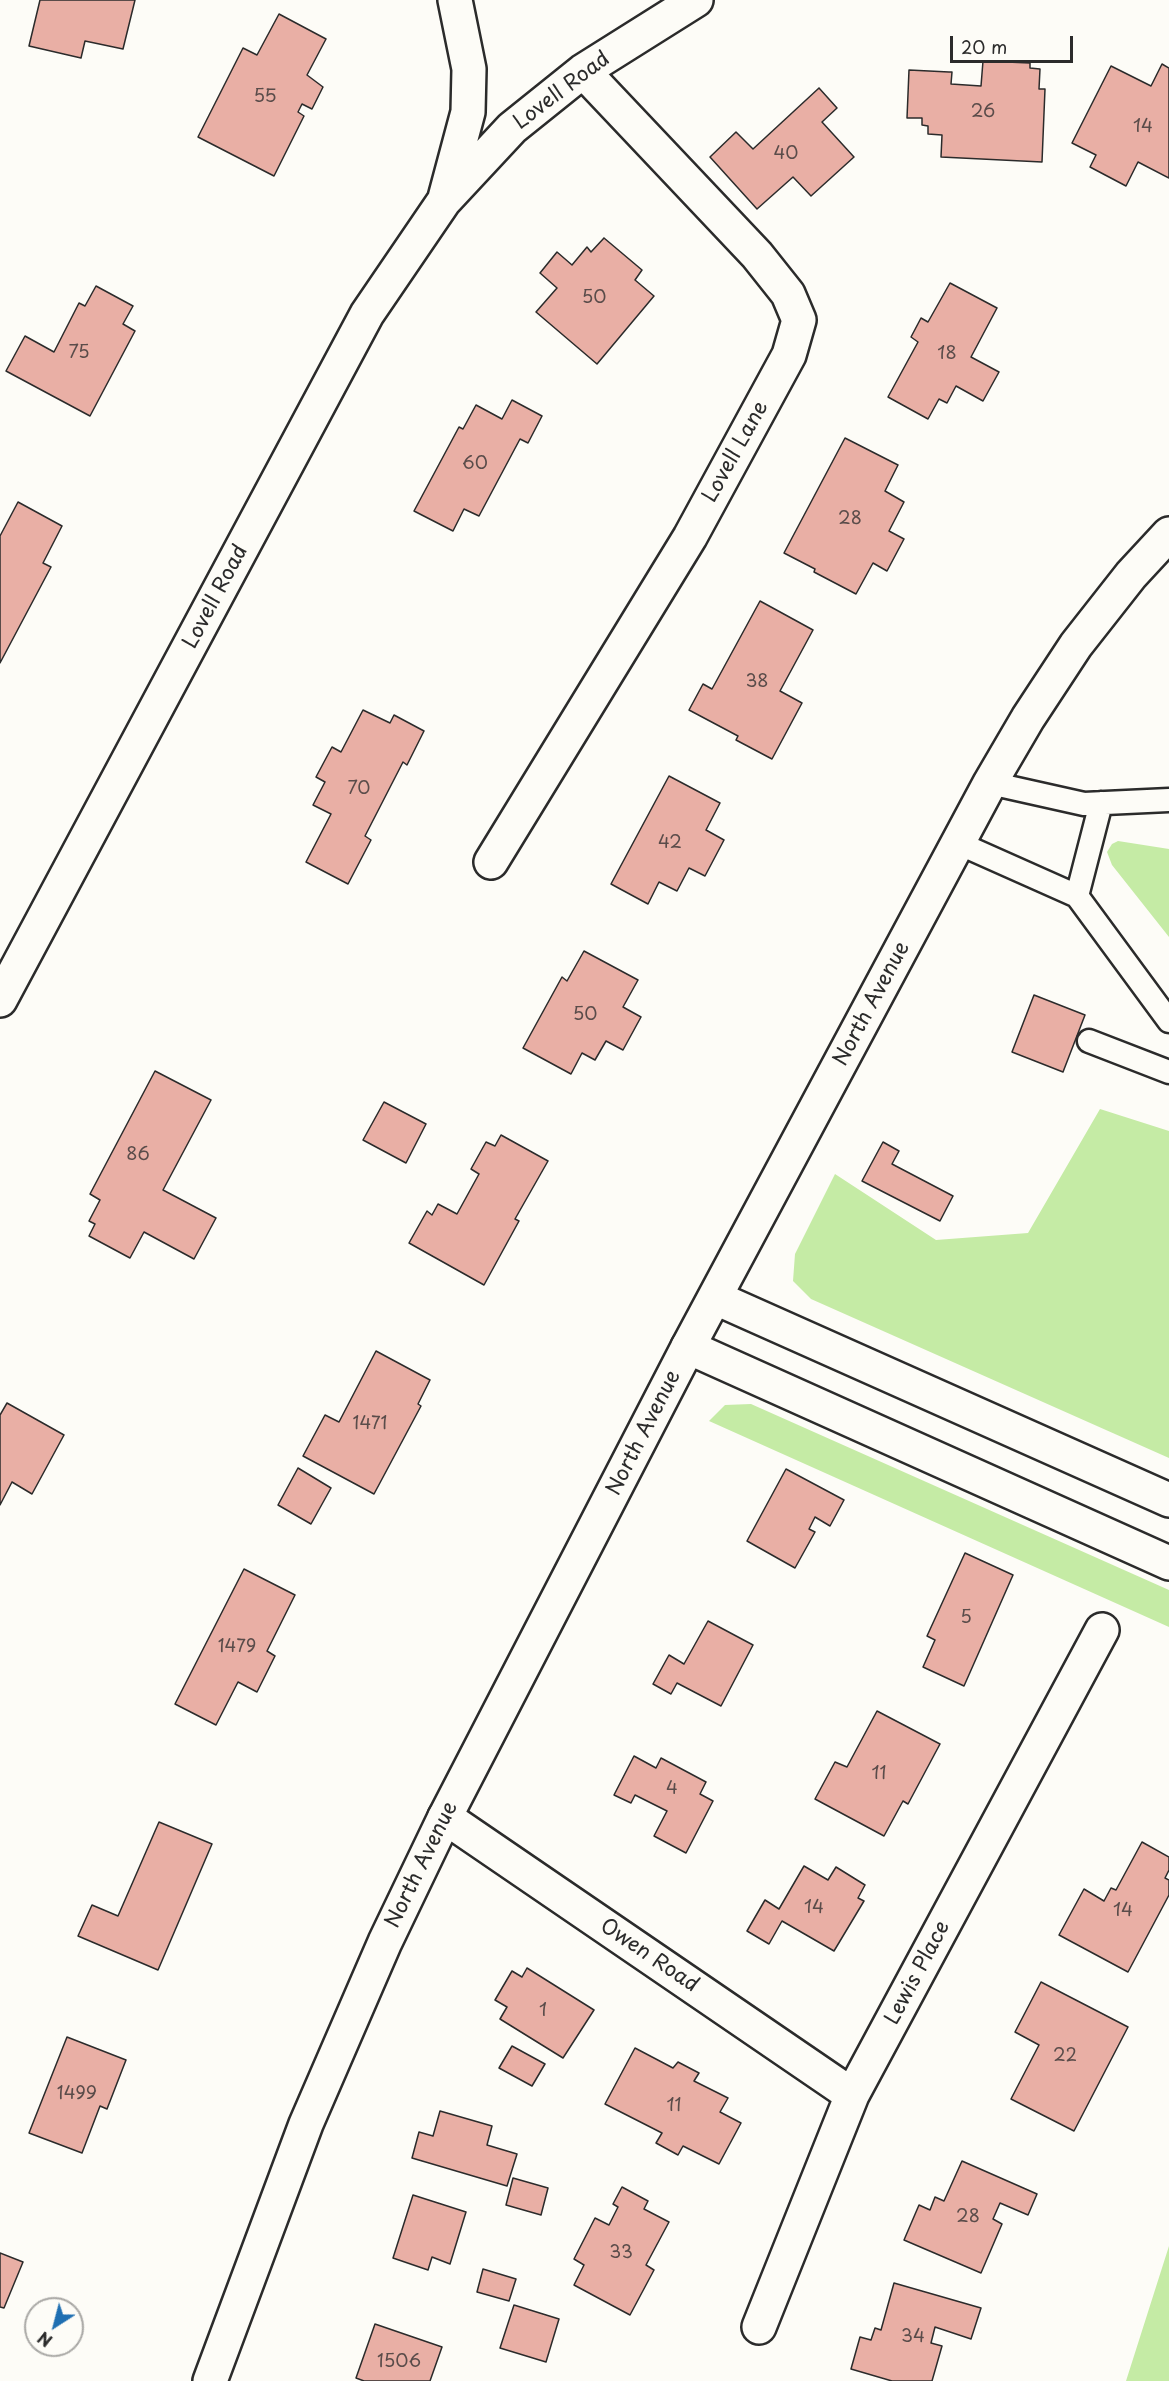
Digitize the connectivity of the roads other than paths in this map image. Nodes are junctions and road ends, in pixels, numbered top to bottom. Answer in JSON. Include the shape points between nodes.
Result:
{"nodes":[{"id":1,"x":454,"y":0,"type":"edge"},
{"id":2,"x":696,"y":0,"type":"edge"},
{"id":3,"x":583,"y":71,"type":"junction"},
{"id":4,"x":444,"y":201,"type":"junction"},
{"id":5,"x":1169,"y":534,"type":"edge"},
{"id":6,"x":990,"y":783,"type":"junction"},
{"id":7,"x":1169,"y":800,"type":"edge"},
{"id":8,"x":1101,"y":803,"type":"junction"},
{"id":9,"x":958,"y":843,"type":"junction"},
{"id":10,"x":491,"y":862,"type":"dead end"},
{"id":11,"x":1077,"y":896,"type":"junction"},
{"id":12,"x":0,"y":1000,"type":"edge"},
{"id":13,"x":1169,"y":1021,"type":"edge"},
{"id":14,"x":1089,"y":1041,"type":"dead end"},
{"id":15,"x":1169,"y":1072,"type":"edge"},
{"id":16,"x":716,"y":1298,"type":"junction"},
{"id":17,"x":688,"y":1347,"type":"junction"},
{"id":18,"x":1169,"y":1500,"type":"edge"},
{"id":19,"x":1169,"y":1563,"type":"edge"},
{"id":20,"x":1102,"y":1630,"type":"dead end"},
{"id":21,"x":445,"y":1817,"type":"junction"},
{"id":22,"x":852,"y":2096,"type":"junction"},
{"id":23,"x":759,"y":2327,"type":"dead end"},
{"id":24,"x":210,"y":2381,"type":"edge"}],
"edges":[{"from":1,"to":4,"type":"main road","name":"Lovell Road","via":[[469,69],[468,112]]},
{"from":2,"to":3,"type":"main road","name":"Lovell Road"},
{"from":3,"to":4,"type":"main road","name":"Lovell Road","via":[[512,128]]},
{"from":3,"to":10,"type":"main road","name":"Lovell Lane","via":[[757,255],[788,294],[799,320],[789,356],[690,537]]},
{"from":4,"to":12,"type":"main road","name":"Lovell Road","via":[[367,314]]},
{"from":5,"to":6,"type":"main road","name":"North Avenue","via":[[1076,645]]},
{"from":6,"to":8,"type":"lane","via":[[1084,804]]},
{"from":6,"to":9,"type":"main road","name":"North Avenue"},
{"from":7,"to":8,"type":"lane"},
{"from":8,"to":11,"type":"lane"},
{"from":9,"to":11,"type":"lane"},
{"from":9,"to":16,"type":"main road","name":"North Avenue"},
{"from":11,"to":13,"type":"lane"},
{"from":14,"to":15,"type":"lane"},
{"from":16,"to":17,"type":"main road","name":"North Avenue"},
{"from":16,"to":18,"type":"main road"},
{"from":17,"to":19,"type":"main road"},
{"from":17,"to":21,"type":"main road","name":"North Avenue"},
{"from":20,"to":22,"type":"main road","name":"Lewis Place"},
{"from":21,"to":22,"type":"main road","name":"Owen Road"},
{"from":21,"to":24,"type":"main road","name":"North Avenue","via":[[310,2114]]},
{"from":22,"to":23,"type":"main road","name":"Lewis Place"}]}
